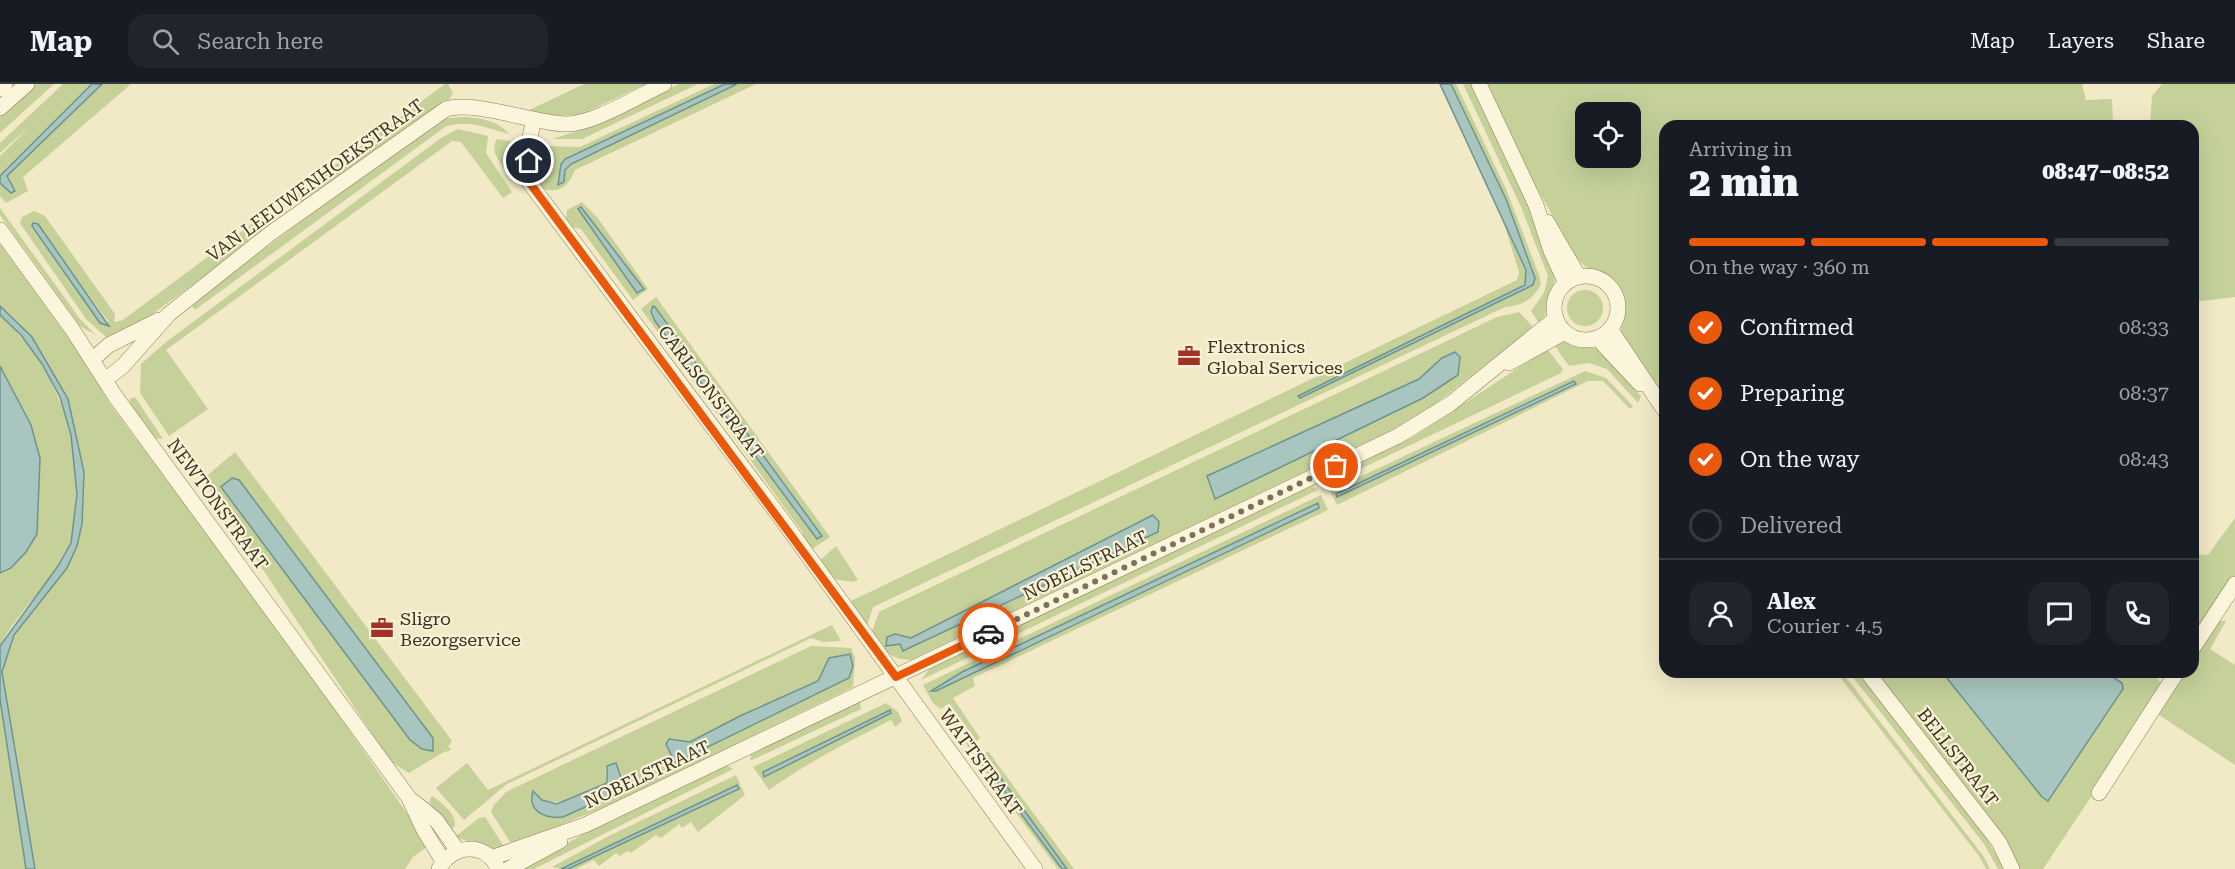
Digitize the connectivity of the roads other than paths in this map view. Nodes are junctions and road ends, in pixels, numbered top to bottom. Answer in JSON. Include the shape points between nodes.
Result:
{"nodes":[{"id":1,"x":5,"y":84,"type":"edge"},
{"id":2,"x":27,"y":84,"type":"edge"},
{"id":3,"x":663,"y":84,"type":"edge"},
{"id":4,"x":1479,"y":84,"type":"edge"},
{"id":5,"x":0,"y":89,"type":"edge"},
{"id":6,"x":0,"y":108,"type":"edge"},
{"id":7,"x":534,"y":120,"type":"junction"},
{"id":8,"x":0,"y":230,"type":"edge"},
{"id":9,"x":1573,"y":280,"type":"junction"},
{"id":10,"x":169,"y":314,"type":"junction"},
{"id":11,"x":1556,"y":318,"type":"junction"},
{"id":12,"x":1610,"y":329,"type":"junction"},
{"id":13,"x":1565,"y":332,"type":"junction"},
{"id":14,"x":1597,"y":338,"type":"junction"},
{"id":15,"x":92,"y":360,"type":"junction"},
{"id":16,"x":1495,"y":369,"type":"junction"},
{"id":17,"x":105,"y":380,"type":"junction"},
{"id":18,"x":1650,"y":391,"type":"junction"},
{"id":19,"x":1659,"y":403,"type":"edge"},
{"id":20,"x":2235,"y":584,"type":"edge"},
{"id":21,"x":2199,"y":639,"type":"edge"},
{"id":22,"x":896,"y":677,"type":"junction"},
{"id":23,"x":1872,"y":678,"type":"edge"},
{"id":24,"x":2173,"y":678,"type":"edge"},
{"id":25,"x":2099,"y":793,"type":"dead end"},
{"id":26,"x":409,"y":798,"type":"junction"},
{"id":27,"x":585,"y":825,"type":"junction"},
{"id":28,"x":458,"y":850,"type":"junction"},
{"id":29,"x":495,"y":864,"type":"edge"},
{"id":30,"x":441,"y":865,"type":"edge"},
{"id":31,"x":508,"y":869,"type":"edge"},
{"id":32,"x":1035,"y":869,"type":"edge"},
{"id":33,"x":2012,"y":869,"type":"edge"}],
"edges":[{"from":1,"to":5,"type":"street"},
{"from":2,"to":6,"type":"street"},
{"from":3,"to":7,"type":"street","name":"VAN LEEUWENHOEKSTRAAT","via":[[584,121],[566,124]]},
{"from":4,"to":9,"type":"street"},
{"from":7,"to":10,"type":"street","name":"VAN LEEUWENHOEKSTRAAT","via":[[465,106],[446,109],[271,233]]},
{"from":7,"to":22,"type":"street","name":"CARLSONSTRAAT","via":[[529,141],[529,182]]},
{"from":8,"to":15,"type":"street","name":"NEWTONSTRAAT"},
{"from":9,"to":11,"type":"street","via":[[1556,299]]},
{"from":9,"to":12,"type":"street","via":[[1588,276],[1604,282],[1615,296],[1618,313]]},
{"from":10,"to":15,"type":"street","name":"VAN LEEUWENHOEKSTRAAT","via":[[109,345]]},
{"from":10,"to":17,"type":"street","name":"VAN LEEUWENHOEKSTRAAT","via":[[123,366]]},
{"from":11,"to":13,"type":"street"},
{"from":11,"to":16,"type":"street","name":"NOBELSTRAAT"},
{"from":12,"to":14,"type":"street"},
{"from":12,"to":18,"type":"street","via":[[1634,360]]},
{"from":13,"to":14,"type":"street","via":[[1580,339]]},
{"from":13,"to":16,"type":"street","name":"NOBELSTRAAT"},
{"from":14,"to":18,"type":"street"},
{"from":15,"to":17,"type":"street","name":"NEWTONSTRAAT"},
{"from":16,"to":22,"type":"street","name":"NOBELSTRAAT","via":[[1398,436]]},
{"from":17,"to":26,"type":"street","name":"NEWTONSTRAAT"},
{"from":18,"to":19,"type":"street"},
{"from":20,"to":21,"type":"street"},
{"from":22,"to":27,"type":"street","name":"NOBELSTRAAT"},
{"from":22,"to":32,"type":"street","name":"WATTSTRAAT"},
{"from":23,"to":33,"type":"street","name":"BELLSTRAAT","via":[[1999,842]]},
{"from":24,"to":25,"type":"street"},
{"from":26,"to":28,"type":"street","name":"NEWTONSTRAAT","via":[[435,820]]},
{"from":26,"to":30,"type":"street","name":"NEWTONSTRAAT"},
{"from":27,"to":29,"type":"street","name":"NOBELSTRAAT"},
{"from":27,"to":31,"type":"street","name":"NOBELSTRAAT"},
{"from":28,"to":29,"type":"street","via":[[478,850]]},
{"from":28,"to":30,"type":"street"}]}
